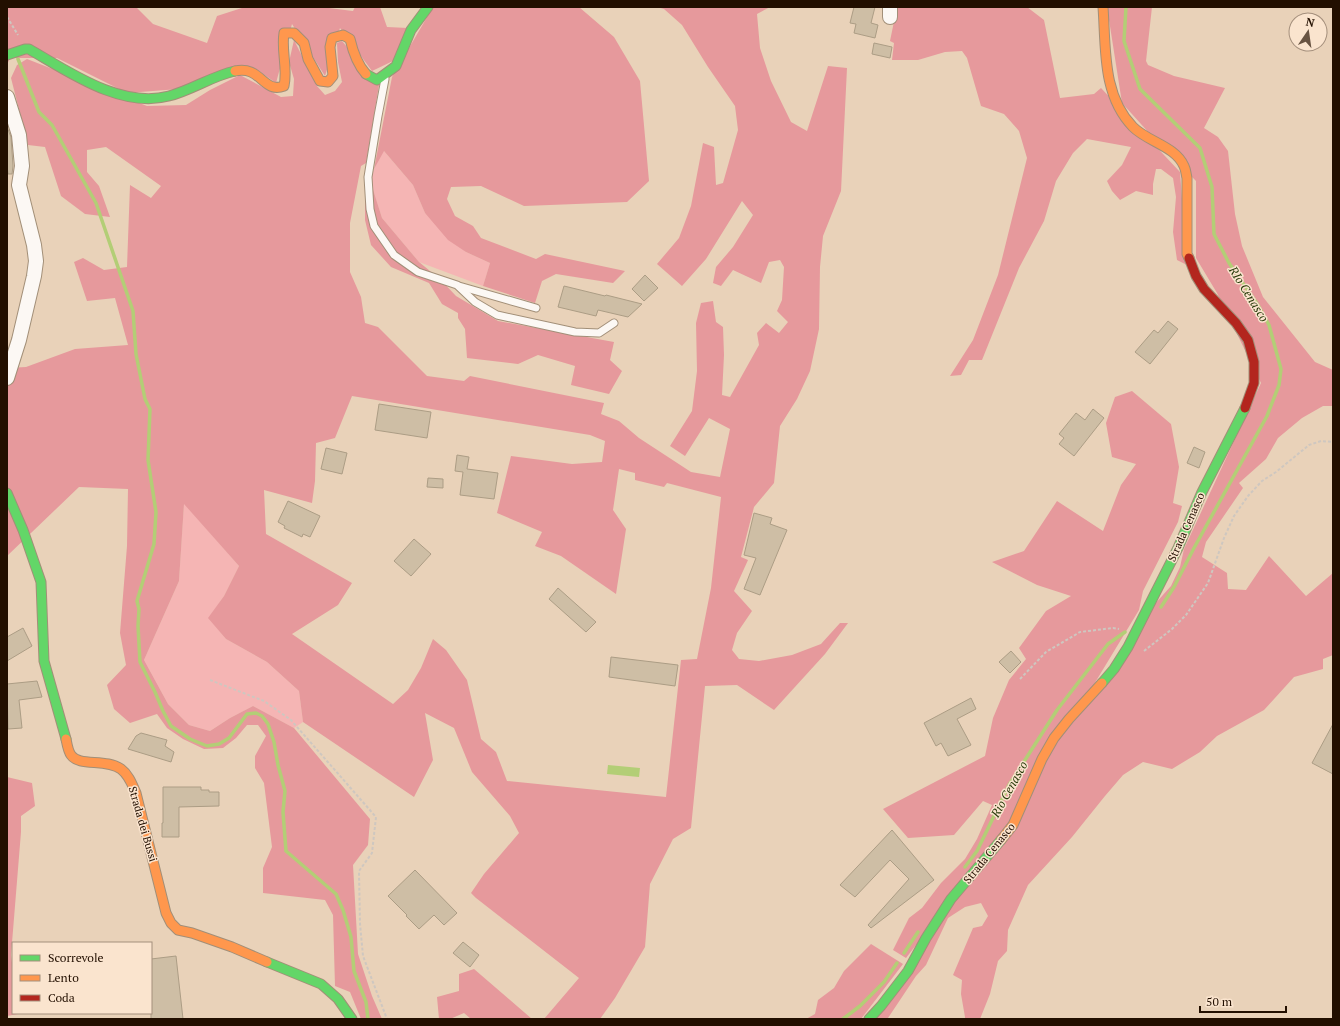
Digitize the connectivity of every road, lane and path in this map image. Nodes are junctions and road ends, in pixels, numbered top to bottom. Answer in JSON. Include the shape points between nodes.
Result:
{"nodes":[{"id":1,"x":428,"y":7,"type":"edge"},
{"id":2,"x":1102,"y":7,"type":"edge"},
{"id":3,"x":7,"y":18,"type":"edge"},
{"id":4,"x":25,"y":49,"type":"junction"},
{"id":5,"x":7,"y":54,"type":"edge"},
{"id":6,"x":386,"y":74,"type":"junction"},
{"id":7,"x":7,"y":97,"type":"edge"},
{"id":8,"x":457,"y":285,"type":"junction"},
{"id":9,"x":536,"y":308,"type":"dead end"},
{"id":10,"x":614,"y":323,"type":"dead end"},
{"id":11,"x":7,"y":378,"type":"edge"},
{"id":12,"x":1333,"y":442,"type":"edge"},
{"id":13,"x":7,"y":493,"type":"edge"},
{"id":14,"x":1136,"y":630,"type":"junction"},
{"id":15,"x":1142,"y":653,"type":"dead end"},
{"id":16,"x":1020,"y":679,"type":"dead end"},
{"id":17,"x":210,"y":680,"type":"dead end"},
{"id":18,"x":352,"y":1019,"type":"edge"},
{"id":19,"x":386,"y":1019,"type":"edge"},
{"id":20,"x":869,"y":1019,"type":"edge"}],
"edges":[{"from":1,"to":6,"type":"street","via":[[411,30],[396,66]]},
{"from":2,"to":14,"type":"street","name":"Strada Cenasco","via":[[1108,75],[1118,105],[1134,127],[1164,146],[1184,166],[1187,178],[1187,254],[1204,289],[1236,323],[1248,340],[1254,362],[1254,383],[1244,410]]},
{"from":3,"to":4,"type":"path"},
{"from":4,"to":5,"type":"street"},
{"from":4,"to":6,"type":"street","via":[[30,49],[77,77],[98,86],[128,97],[147,100],[183,92],[228,72],[241,69],[258,75],[266,84],[276,88],[284,86],[287,78],[282,42],[284,33],[294,33],[304,43],[308,59],[320,81],[328,82],[333,76],[330,47],[332,38],[343,35],[350,39],[360,68],[369,78],[377,80]]},
{"from":6,"to":8,"type":"lane","via":[[368,177],[374,226],[394,255],[418,272]]},
{"from":7,"to":11,"type":"street","via":[[19,135],[22,166],[19,185],[36,261],[19,340]]},
{"from":8,"to":9,"type":"lane"},
{"from":8,"to":10,"type":"lane","via":[[475,302],[497,315],[575,332],[599,333]]},
{"from":12,"to":15,"type":"path","via":[[1321,441],[1309,445],[1262,481],[1248,496],[1234,516],[1208,583],[1186,615]]},
{"from":13,"to":18,"type":"street","name":"Strada dei Bussi","via":[[41,582],[44,662],[70,754],[76,760],[113,765],[130,779],[136,793],[166,913],[171,923],[178,930],[232,946],[321,984],[343,1003]]},
{"from":14,"to":16,"type":"path","via":[[1112,628],[1080,632],[1046,652]]},
{"from":14,"to":20,"type":"street","name":"Strada Cenasco","via":[[1114,669],[1054,738],[1013,825],[951,899],[908,972]]},
{"from":17,"to":19,"type":"path","via":[[264,701],[291,720],[376,817],[372,853],[359,871],[360,924],[363,956]]}]}
